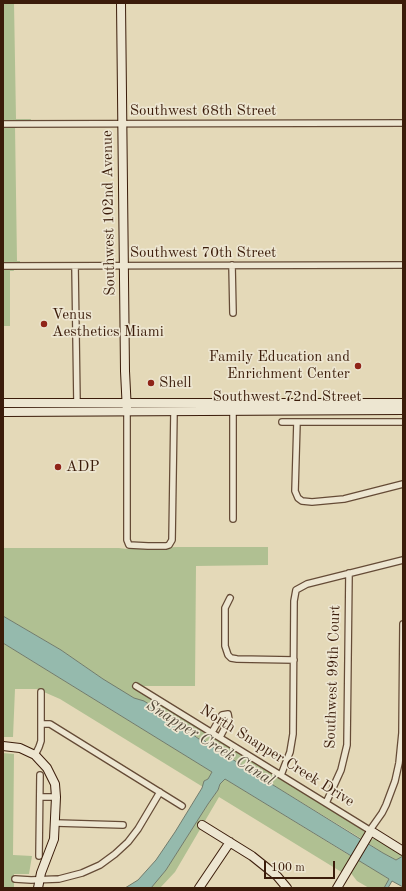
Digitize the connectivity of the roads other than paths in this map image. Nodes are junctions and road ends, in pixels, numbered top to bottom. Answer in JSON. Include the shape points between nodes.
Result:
{"nodes":[{"id":1,"x":121,"y":3,"type":"edge"},
{"id":2,"x":403,"y":123,"type":"edge"},
{"id":3,"x":3,"y":124,"type":"edge"},
{"id":4,"x":122,"y":124,"type":"junction"},
{"id":5,"x":124,"y":265,"type":"junction"},
{"id":6,"x":232,"y":265,"type":"junction"},
{"id":7,"x":403,"y":265,"type":"edge"},
{"id":8,"x":3,"y":266,"type":"edge"},
{"id":9,"x":75,"y":266,"type":"junction"},
{"id":10,"x":233,"y":313,"type":"dead end"},
{"id":11,"x":403,"y":402,"type":"edge"},
{"id":12,"x":77,"y":403,"type":"junction"},
{"id":13,"x":127,"y":403,"type":"junction"},
{"id":14,"x":4,"y":404,"type":"edge"},
{"id":15,"x":344,"y":406,"type":"junction"},
{"id":16,"x":233,"y":407,"type":"junction"},
{"id":17,"x":403,"y":410,"type":"edge"},
{"id":18,"x":3,"y":412,"type":"edge"},
{"id":19,"x":127,"y":412,"type":"junction"},
{"id":20,"x":174,"y":412,"type":"junction"},
{"id":21,"x":282,"y":422,"type":"dead end"},
{"id":22,"x":297,"y":422,"type":"junction"},
{"id":23,"x":403,"y":422,"type":"edge"},
{"id":24,"x":403,"y":484,"type":"edge"},
{"id":25,"x":233,"y":519,"type":"dead end"},
{"id":26,"x":403,"y":560,"type":"edge"},
{"id":27,"x":349,"y":573,"type":"junction"},
{"id":28,"x":230,"y":598,"type":"dead end"},
{"id":29,"x":403,"y":624,"type":"edge"},
{"id":30,"x":294,"y":660,"type":"junction"},
{"id":31,"x":136,"y":686,"type":"dead end"},
{"id":32,"x":41,"y":692,"type":"dead end"},
{"id":33,"x":41,"y":724,"type":"junction"},
{"id":34,"x":212,"y":732,"type":"junction"},
{"id":35,"x":220,"y":737,"type":"junction"},
{"id":36,"x":3,"y":746,"type":"edge"},
{"id":37,"x":35,"y":755,"type":"junction"},
{"id":38,"x":40,"y":775,"type":"dead end"},
{"id":39,"x":281,"y":775,"type":"junction"},
{"id":40,"x":160,"y":792,"type":"junction"},
{"id":41,"x":40,"y":797,"type":"junction"},
{"id":42,"x":56,"y":798,"type":"junction"},
{"id":43,"x":326,"y":803,"type":"junction"},
{"id":44,"x":182,"y":806,"type":"dead end"},
{"id":45,"x":56,"y":823,"type":"junction"},
{"id":46,"x":123,"y":825,"type":"dead end"},
{"id":47,"x":202,"y":825,"type":"dead end"},
{"id":48,"x":370,"y":831,"type":"junction"},
{"id":49,"x":39,"y":841,"type":"junction"},
{"id":50,"x":230,"y":842,"type":"junction"},
{"id":51,"x":52,"y":846,"type":"junction"},
{"id":52,"x":403,"y":851,"type":"edge"},
{"id":53,"x":39,"y":856,"type":"dead end"},
{"id":54,"x":14,"y":879,"type":"dead end"},
{"id":55,"x":38,"y":884,"type":"edge"},
{"id":56,"x":199,"y":888,"type":"edge"},
{"id":57,"x":286,"y":888,"type":"edge"},
{"id":58,"x":337,"y":888,"type":"edge"}],
"edges":[{"from":1,"to":4,"type":"street","name":"Southwest 102nd Avenue"},
{"from":2,"to":4,"type":"street","name":"Southwest 68th Street"},
{"from":3,"to":4,"type":"street","name":"Southwest 68th Street"},
{"from":4,"to":5,"type":"street","name":"Southwest 102nd Avenue"},
{"from":5,"to":6,"type":"street","name":"Southwest 70th Street"},
{"from":5,"to":9,"type":"street","name":"Southwest 70th Street"},
{"from":5,"to":13,"type":"street","name":"Southwest 102nd Avenue"},
{"from":6,"to":7,"type":"street","name":"Southwest 70th Street"},
{"from":6,"to":10,"type":"street"},
{"from":8,"to":9,"type":"street","name":"Southwest 70th Street"},
{"from":9,"to":12,"type":"street"},
{"from":11,"to":15,"type":"street","name":"Southwest 72nd Street"},
{"from":12,"to":13,"type":"street","name":"Southwest 72nd Street"},
{"from":12,"to":14,"type":"street","name":"Southwest 72nd Street"},
{"from":13,"to":16,"type":"street","name":"Southwest 72nd Street"},
{"from":13,"to":19,"type":"street","name":"Southwest 102nd Avenue"},
{"from":15,"to":16,"type":"street","name":"Southwest 72nd Street"},
{"from":15,"to":17,"type":"street","name":"Southwest 72nd Street"},
{"from":16,"to":20,"type":"street","name":"Southwest 72nd Street"},
{"from":16,"to":25,"type":"street"},
{"from":18,"to":19,"type":"street","name":"Southwest 72nd Street"},
{"from":19,"to":20,"type":"street","name":"Southwest 72nd Street"},
{"from":19,"to":20,"type":"street","name":"Southwest 102nd Avenue","via":[[127,543],[163,546],[171,544],[172,536]]},
{"from":21,"to":22,"type":"street","name":"Southwest 72nd Street"},
{"from":22,"to":23,"type":"street","name":"Southwest 72nd Street"},
{"from":22,"to":24,"type":"street","via":[[295,491],[302,501],[352,497]]},
{"from":26,"to":27,"type":"street"},
{"from":27,"to":30,"type":"street","via":[[297,589],[294,600]]},
{"from":27,"to":43,"type":"street","name":"Southwest 99th Court","via":[[347,745],[341,770]]},
{"from":28,"to":30,"type":"street","via":[[225,608],[225,646],[229,657]]},
{"from":29,"to":48,"type":"street","via":[[401,751],[392,789],[382,813]]},
{"from":30,"to":39,"type":"street","via":[[292,739]]},
{"from":31,"to":34,"type":"street","name":"North Snapper Creek Drive"},
{"from":32,"to":33,"type":"street"},
{"from":33,"to":37,"type":"street","via":[[40,744]]},
{"from":33,"to":40,"type":"street","via":[[50,724]]},
{"from":34,"to":35,"type":"street","name":"North Snapper Creek Drive"},
{"from":34,"to":35,"type":"street","via":[[222,714],[228,714],[229,720]]},
{"from":35,"to":39,"type":"street","name":"North Snapper Creek Drive"},
{"from":36,"to":37,"type":"street","via":[[20,748]]},
{"from":37,"to":42,"type":"street","via":[[51,774]]},
{"from":38,"to":41,"type":"street"},
{"from":39,"to":43,"type":"street","name":"North Snapper Creek Drive"},
{"from":40,"to":44,"type":"street"},
{"from":40,"to":55,"type":"street","via":[[134,834],[111,858],[73,876]]},
{"from":41,"to":42,"type":"street"},
{"from":41,"to":49,"type":"street"},
{"from":42,"to":45,"type":"street"},
{"from":43,"to":48,"type":"street","name":"North Snapper Creek Drive"},
{"from":45,"to":46,"type":"street"},
{"from":45,"to":51,"type":"street"},
{"from":47,"to":50,"type":"street"},
{"from":48,"to":52,"type":"street","name":"North Snapper Creek Drive"},
{"from":48,"to":58,"type":"street"},
{"from":49,"to":51,"type":"street"},
{"from":49,"to":53,"type":"street"},
{"from":50,"to":56,"type":"street"},
{"from":50,"to":57,"type":"street","via":[[263,864]]},
{"from":51,"to":55,"type":"street"},
{"from":54,"to":55,"type":"street"}]}
